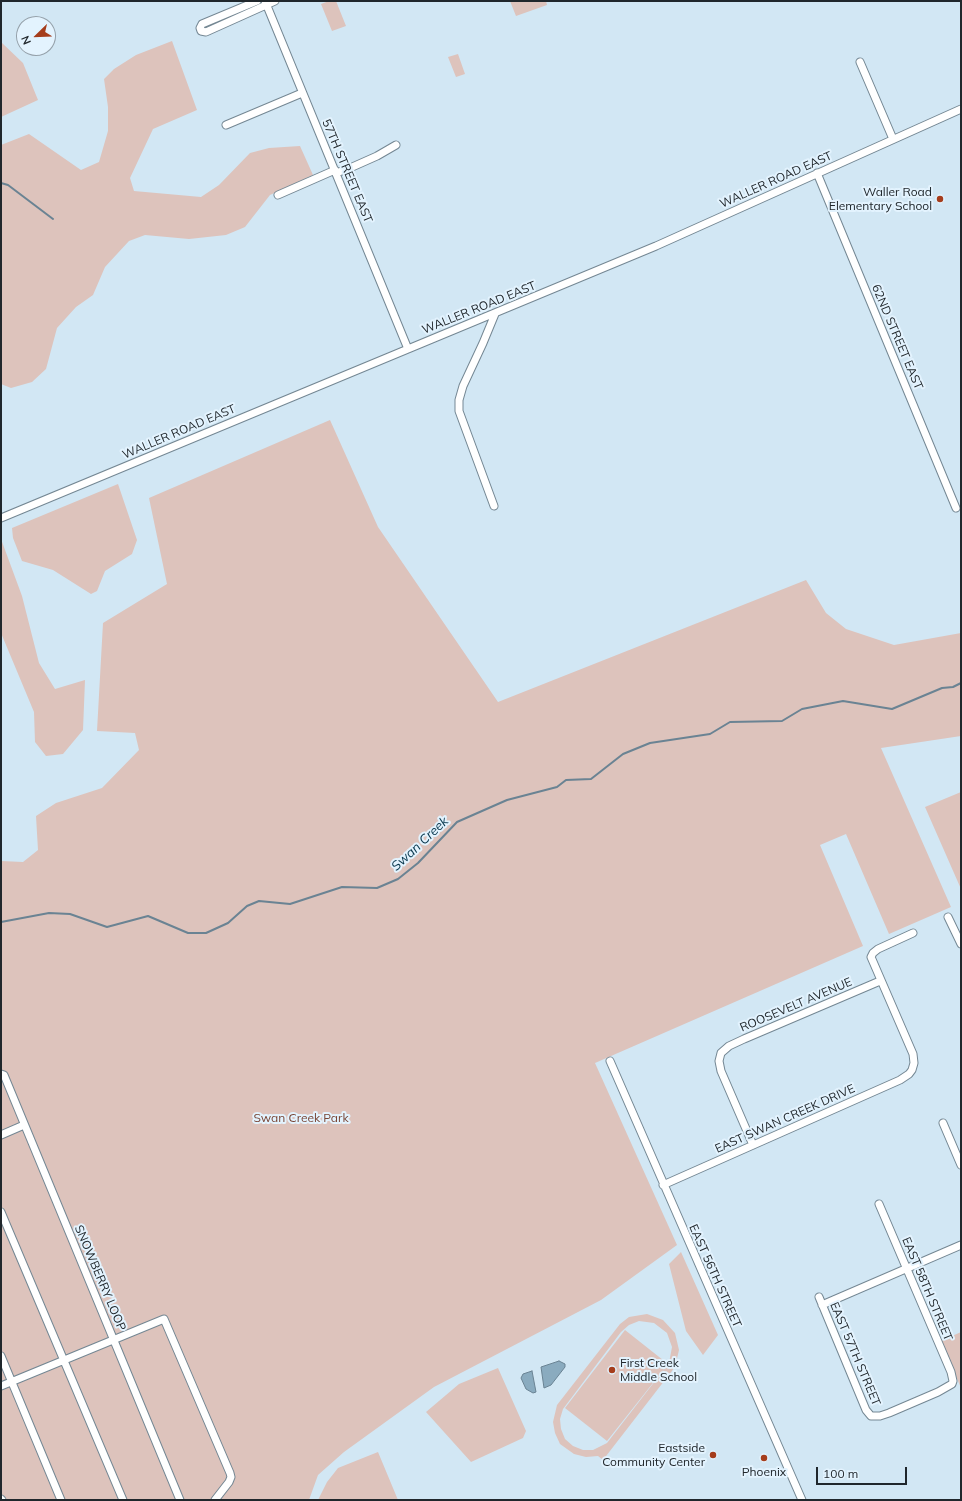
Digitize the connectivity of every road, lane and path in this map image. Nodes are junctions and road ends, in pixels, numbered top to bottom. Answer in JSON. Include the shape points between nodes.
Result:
{"nodes":[{"id":1,"x":256,"y":1,"type":"edge"},
{"id":2,"x":275,"y":1,"type":"edge"},
{"id":3,"x":266,"y":3,"type":"edge"},
{"id":4,"x":860,"y":62,"type":"dead end"},
{"id":5,"x":302,"y":93,"type":"junction"},
{"id":6,"x":961,"y":109,"type":"edge"},
{"id":7,"x":226,"y":125,"type":"dead end"},
{"id":8,"x":893,"y":139,"type":"junction"},
{"id":9,"x":396,"y":145,"type":"dead end"},
{"id":10,"x":335,"y":172,"type":"junction"},
{"id":11,"x":817,"y":173,"type":"junction"},
{"id":12,"x":278,"y":196,"type":"dead end"},
{"id":13,"x":495,"y":314,"type":"junction"},
{"id":14,"x":408,"y":348,"type":"junction"},
{"id":15,"x":494,"y":506,"type":"dead end"},
{"id":16,"x":956,"y":508,"type":"dead end"},
{"id":17,"x":1,"y":518,"type":"edge"},
{"id":18,"x":948,"y":916,"type":"dead end"},
{"id":19,"x":912,"y":933,"type":"dead end"},
{"id":20,"x":961,"y":944,"type":"edge"},
{"id":21,"x":880,"y":981,"type":"junction"},
{"id":22,"x":610,"y":1061,"type":"dead end"},
{"id":23,"x":1,"y":1074,"type":"edge"},
{"id":24,"x":942,"y":1123,"type":"dead end"},
{"id":25,"x":24,"y":1125,"type":"junction"},
{"id":26,"x":1,"y":1135,"type":"edge"},
{"id":27,"x":753,"y":1145,"type":"junction"},
{"id":28,"x":961,"y":1165,"type":"edge"},
{"id":29,"x":663,"y":1185,"type":"junction"},
{"id":30,"x":879,"y":1204,"type":"dead end"},
{"id":31,"x":1,"y":1212,"type":"edge"},
{"id":32,"x":961,"y":1245,"type":"edge"},
{"id":33,"x":907,"y":1269,"type":"junction"},
{"id":34,"x":819,"y":1297,"type":"dead end"},
{"id":35,"x":822,"y":1305,"type":"junction"},
{"id":36,"x":113,"y":1340,"type":"junction"},
{"id":37,"x":1,"y":1356,"type":"edge"},
{"id":38,"x":63,"y":1360,"type":"junction"},
{"id":39,"x":11,"y":1381,"type":"junction"},
{"id":40,"x":1,"y":1386,"type":"edge"},
{"id":41,"x":874,"y":1416,"type":"joint"},
{"id":42,"x":61,"y":1500,"type":"edge"},
{"id":43,"x":122,"y":1500,"type":"edge"},
{"id":44,"x":180,"y":1500,"type":"edge"},
{"id":45,"x":215,"y":1500,"type":"edge"},
{"id":46,"x":802,"y":1500,"type":"edge"}],
"edges":[{"from":1,"to":3,"type":"street","via":[[202,24],[201,31],[206,32]]},
{"from":2,"to":3,"type":"street"},
{"from":3,"to":5,"type":"street","name":"57TH STREET EAST"},
{"from":4,"to":8,"type":"street"},
{"from":5,"to":7,"type":"street"},
{"from":5,"to":10,"type":"street","name":"57TH STREET EAST"},
{"from":6,"to":8,"type":"street","name":"WALLER ROAD EAST"},
{"from":8,"to":11,"type":"street","name":"WALLER ROAD EAST"},
{"from":9,"to":10,"type":"street","via":[[350,168]]},
{"from":10,"to":12,"type":"street"},
{"from":10,"to":14,"type":"street","name":"57TH STREET EAST"},
{"from":11,"to":13,"type":"street","name":"WALLER ROAD EAST","via":[[656,246]]},
{"from":11,"to":16,"type":"street","name":"62ND STREET EAST"},
{"from":13,"to":14,"type":"street","name":"WALLER ROAD EAST"},
{"from":13,"to":15,"type":"street","via":[[459,400],[459,410]]},
{"from":14,"to":17,"type":"street","name":"WALLER ROAD EAST"},
{"from":18,"to":20,"type":"street"},
{"from":19,"to":21,"type":"street","via":[[873,952],[871,960]]},
{"from":21,"to":27,"type":"street","name":"EAST SWAN CREEK DRIVE","via":[[912,1054],[912,1070],[902,1079]]},
{"from":21,"to":27,"type":"street","name":"ROOSEVELT AVENUE","via":[[744,1038],[721,1053],[718,1062],[720,1071]]},
{"from":22,"to":29,"type":"street","name":"EAST 56TH STREET"},
{"from":23,"to":25,"type":"street","name":"SNOWBERRY LOOP","via":[[4,1075]]},
{"from":24,"to":28,"type":"street"},
{"from":25,"to":26,"type":"street"},
{"from":25,"to":36,"type":"street","name":"SNOWBERRY LOOP"},
{"from":27,"to":29,"type":"street","name":"EAST SWAN CREEK DRIVE"},
{"from":29,"to":46,"type":"street","name":"EAST 56TH STREET"},
{"from":30,"to":33,"type":"street","name":"EAST 58TH STREET"},
{"from":31,"to":38,"type":"street"},
{"from":32,"to":33,"type":"street"},
{"from":33,"to":35,"type":"street"},
{"from":33,"to":41,"type":"street","name":"EAST 58TH STREET","via":[[953,1381],[938,1392],[889,1413]]},
{"from":34,"to":35,"type":"street","name":"EAST 57TH STREET"},
{"from":35,"to":41,"type":"street","name":"EAST 57TH STREET","via":[[866,1410]]},
{"from":36,"to":38,"type":"street"},
{"from":36,"to":44,"type":"street"},
{"from":36,"to":45,"type":"street","name":"SNOWBERRY LOOP","via":[[164,1319],[230,1473],[229,1482]]},
{"from":37,"to":39,"type":"street"},
{"from":38,"to":39,"type":"street"},
{"from":38,"to":43,"type":"street"},
{"from":39,"to":40,"type":"street"},
{"from":39,"to":42,"type":"street"}]}
